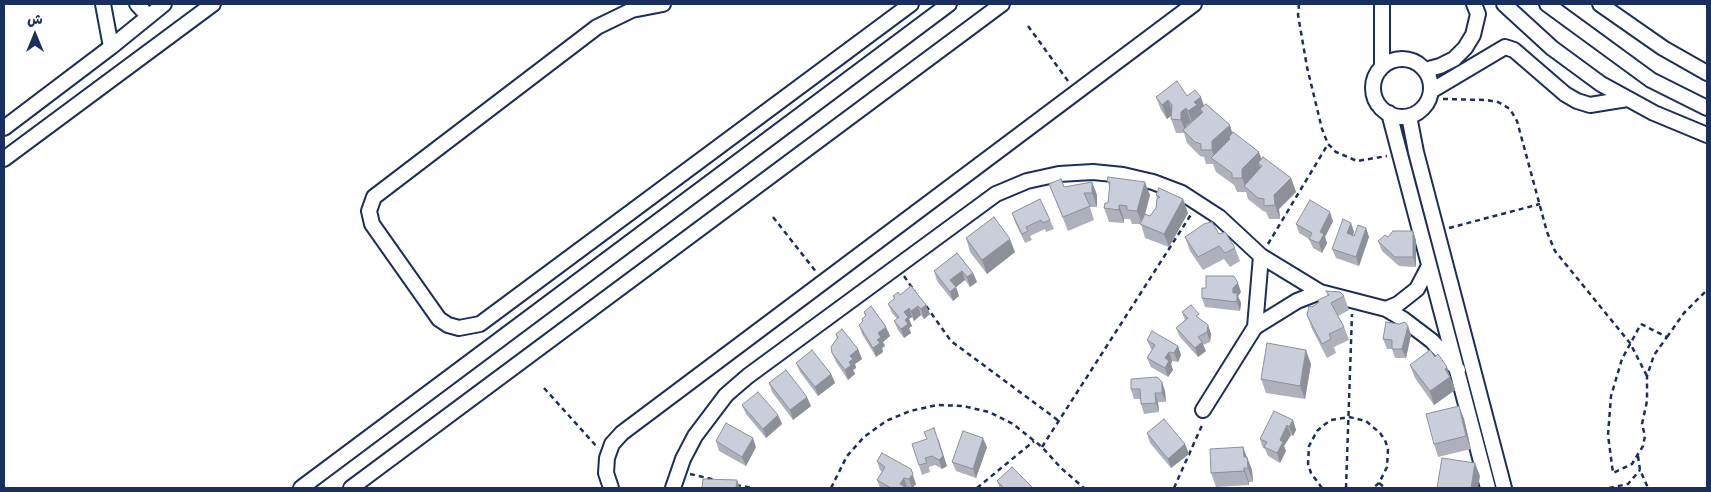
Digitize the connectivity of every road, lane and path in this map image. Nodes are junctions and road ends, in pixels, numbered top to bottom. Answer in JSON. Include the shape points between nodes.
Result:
{"nodes":[{"id":1,"x":103,"y":4,"type":"edge"},
{"id":2,"x":137,"y":4,"type":"edge"},
{"id":3,"x":164,"y":4,"type":"edge"},
{"id":4,"x":213,"y":4,"type":"edge"},
{"id":5,"x":663,"y":4,"type":"edge"},
{"id":6,"x":911,"y":4,"type":"edge"},
{"id":7,"x":949,"y":4,"type":"edge"},
{"id":8,"x":1002,"y":4,"type":"edge"},
{"id":9,"x":1194,"y":4,"type":"edge"},
{"id":10,"x":1299,"y":4,"type":"edge"},
{"id":11,"x":1382,"y":4,"type":"edge"},
{"id":12,"x":1474,"y":4,"type":"edge"},
{"id":13,"x":1504,"y":4,"type":"edge"},
{"id":14,"x":1547,"y":4,"type":"edge"},
{"id":15,"x":1600,"y":4,"type":"edge"},
{"id":16,"x":148,"y":16,"type":"junction"},
{"id":17,"x":1028,"y":26,"type":"dead end"},
{"id":18,"x":111,"y":47,"type":"junction"},
{"id":19,"x":1382,"y":67,"type":"junction"},
{"id":20,"x":1425,"y":70,"type":"junction"},
{"id":21,"x":1707,"y":73,"type":"edge"},
{"id":22,"x":1076,"y":92,"type":"junction"},
{"id":23,"x":1430,"y":95,"type":"junction"},
{"id":24,"x":1627,"y":99,"type":"junction"},
{"id":25,"x":1707,"y":108,"type":"edge"},
{"id":26,"x":1389,"y":113,"type":"junction"},
{"id":27,"x":1409,"y":116,"type":"junction"},
{"id":28,"x":4,"y":128,"type":"edge"},
{"id":29,"x":1707,"y":135,"type":"edge"},
{"id":30,"x":1328,"y":144,"type":"junction"},
{"id":31,"x":1398,"y":154,"type":"junction"},
{"id":32,"x":4,"y":159,"type":"edge"},
{"id":33,"x":1198,"y":204,"type":"junction"},
{"id":34,"x":1540,"y":204,"type":"junction"},
{"id":35,"x":774,"y":216,"type":"dead end"},
{"id":36,"x":1438,"y":231,"type":"junction"},
{"id":37,"x":1261,"y":256,"type":"junction"},
{"id":38,"x":898,"y":266,"type":"junction"},
{"id":39,"x":1429,"y":266,"type":"junction"},
{"id":40,"x":823,"y":282,"type":"junction"},
{"id":41,"x":1707,"y":290,"type":"edge"},
{"id":42,"x":1320,"y":292,"type":"junction"},
{"id":43,"x":919,"y":296,"type":"edge"},
{"id":44,"x":1353,"y":300,"type":"junction"},
{"id":45,"x":924,"y":304,"type":"edge"},
{"id":46,"x":1386,"y":309,"type":"junction"},
{"id":47,"x":1255,"y":327,"type":"junction"},
{"id":48,"x":1667,"y":337,"type":"junction"},
{"id":49,"x":1630,"y":343,"type":"junction"},
{"id":50,"x":1458,"y":370,"type":"junction"},
{"id":51,"x":1647,"y":376,"type":"junction"},
{"id":52,"x":544,"y":388,"type":"dead end"},
{"id":53,"x":1205,"y":407,"type":"joint"},
{"id":54,"x":1349,"y":417,"type":"junction"},
{"id":55,"x":1060,"y":421,"type":"junction"},
{"id":56,"x":1490,"y":431,"type":"junction"},
{"id":57,"x":1474,"y":436,"type":"junction"},
{"id":58,"x":1034,"y":441,"type":"junction"},
{"id":59,"x":1042,"y":447,"type":"junction"},
{"id":60,"x":1638,"y":456,"type":"junction"},
{"id":61,"x":607,"y":458,"type":"junction"},
{"id":62,"x":1640,"y":470,"type":"junction"},
{"id":63,"x":679,"y":472,"type":"junction"},
{"id":64,"x":725,"y":482,"type":"edge"},
{"id":65,"x":1379,"y":483,"type":"junction"},
{"id":66,"x":734,"y":484,"type":"edge"},
{"id":67,"x":300,"y":488,"type":"edge"},
{"id":68,"x":351,"y":488,"type":"edge"},
{"id":69,"x":611,"y":488,"type":"edge"},
{"id":70,"x":673,"y":488,"type":"edge"},
{"id":71,"x":753,"y":488,"type":"edge"},
{"id":72,"x":831,"y":488,"type":"edge"},
{"id":73,"x":977,"y":488,"type":"edge"},
{"id":74,"x":1084,"y":488,"type":"edge"},
{"id":75,"x":1174,"y":488,"type":"edge"},
{"id":76,"x":1322,"y":488,"type":"edge"},
{"id":77,"x":1346,"y":488,"type":"edge"},
{"id":78,"x":1373,"y":488,"type":"edge"},
{"id":79,"x":1385,"y":488,"type":"edge"},
{"id":80,"x":1488,"y":488,"type":"edge"},
{"id":81,"x":1504,"y":488,"type":"edge"},
{"id":82,"x":1609,"y":488,"type":"edge"},
{"id":83,"x":1648,"y":488,"type":"edge"}],
"edges":[{"from":1,"to":18,"type":"street"},
{"from":2,"to":16,"type":"street"},
{"from":3,"to":16,"type":"street"},
{"from":4,"to":32,"type":"street"},
{"from":5,"to":6,"type":"street","via":[[632,10],[597,27],[374,197],[369,211],[372,224],[439,319],[459,328],[480,324]]},
{"from":7,"to":67,"type":"street"},
{"from":8,"to":68,"type":"street"},
{"from":9,"to":22,"type":"street"},
{"from":10,"to":30,"type":"path","via":[[1298,15],[1308,67]]},
{"from":11,"to":19,"type":"street"},
{"from":12,"to":20,"type":"street","via":[[1478,14],[1473,35],[1465,48],[1440,66]]},
{"from":13,"to":24,"type":"street","via":[[1558,53]]},
{"from":14,"to":25,"type":"street","via":[[1650,80]]},
{"from":15,"to":21,"type":"street","via":[[1662,48]]},
{"from":16,"to":18,"type":"street"},
{"from":17,"to":22,"type":"path"},
{"from":18,"to":28,"type":"street"},
{"from":19,"to":20,"type":"street","via":[[1404,59],[1420,64]]},
{"from":19,"to":26,"type":"street","via":[[1375,78],[1374,92],[1379,104]]},
{"from":20,"to":23,"type":"street","via":[[1431,84]]},
{"from":22,"to":40,"type":"street"},
{"from":23,"to":24,"type":"street","via":[[1505,47],[1514,50],[1577,101],[1590,105]]},
{"from":23,"to":27,"type":"street","via":[[1421,110]]},
{"from":23,"to":34,"type":"path","via":[[1498,102],[1510,109],[1517,121]]},
{"from":24,"to":29,"type":"street"},
{"from":26,"to":27,"type":"street"},
{"from":26,"to":31,"type":"street"},
{"from":27,"to":36,"type":"street"},
{"from":30,"to":31,"type":"path","via":[[1341,155],[1356,161]]},
{"from":30,"to":37,"type":"path"},
{"from":31,"to":39,"type":"street"},
{"from":33,"to":37,"type":"street","via":[[1219,217]]},
{"from":33,"to":38,"type":"street","via":[[1182,193],[1123,174],[1059,174],[1027,181],[996,194]]},
{"from":33,"to":55,"type":"path"},
{"from":34,"to":36,"type":"path"},
{"from":34,"to":49,"type":"path","via":[[1555,251]]},
{"from":35,"to":40,"type":"path"},
{"from":36,"to":56,"type":"street"},
{"from":37,"to":42,"type":"street"},
{"from":37,"to":47,"type":"street"},
{"from":38,"to":43,"type":"path"},
{"from":38,"to":63,"type":"street","via":[[726,395],[695,436]]},
{"from":39,"to":46,"type":"street","via":[[1417,289]]},
{"from":39,"to":50,"type":"street"},
{"from":40,"to":61,"type":"street","via":[[622,433],[612,444]]},
{"from":41,"to":48,"type":"path","via":[[1684,313]]},
{"from":42,"to":44,"type":"street"},
{"from":42,"to":47,"type":"street","via":[[1290,305]]},
{"from":44,"to":46,"type":"street"},
{"from":44,"to":54,"type":"path"},
{"from":45,"to":55,"type":"path","via":[[951,342]]},
{"from":46,"to":50,"type":"street","via":[[1432,341]]},
{"from":47,"to":53,"type":"street"},
{"from":48,"to":49,"type":"path","via":[[1641,324]]},
{"from":48,"to":51,"type":"path","via":[[1654,355]]},
{"from":49,"to":51,"type":"path"},
{"from":49,"to":60,"type":"path","via":[[1616,377],[1608,415],[1613,474],[1632,464]]},
{"from":50,"to":57,"type":"street"},
{"from":51,"to":60,"type":"path","via":[[1642,424],[1645,436]]},
{"from":52,"to":61,"type":"path"},
{"from":53,"to":75,"type":"path","via":[[1203,423]]},
{"from":54,"to":65,"type":"path","via":[[1374,426],[1385,440],[1387,467]]},
{"from":54,"to":76,"type":"path","via":[[1331,420],[1312,438],[1307,455],[1310,473]]},
{"from":54,"to":77,"type":"path"},
{"from":55,"to":59,"type":"path"},
{"from":56,"to":57,"type":"street"},
{"from":56,"to":81,"type":"street"},
{"from":57,"to":80,"type":"street"},
{"from":58,"to":59,"type":"path"},
{"from":58,"to":72,"type":"path","via":[[989,412],[963,406],[910,410],[864,436],[847,456]]},
{"from":58,"to":73,"type":"path"},
{"from":59,"to":74,"type":"path"},
{"from":60,"to":62,"type":"path"},
{"from":61,"to":69,"type":"street","via":[[606,473]]},
{"from":62,"to":82,"type":"path","via":[[1628,484]]},
{"from":62,"to":83,"type":"path"},
{"from":63,"to":64,"type":"path"},
{"from":63,"to":70,"type":"street"},
{"from":65,"to":78,"type":"path"},
{"from":65,"to":79,"type":"path"},
{"from":66,"to":71,"type":"path"}]}
